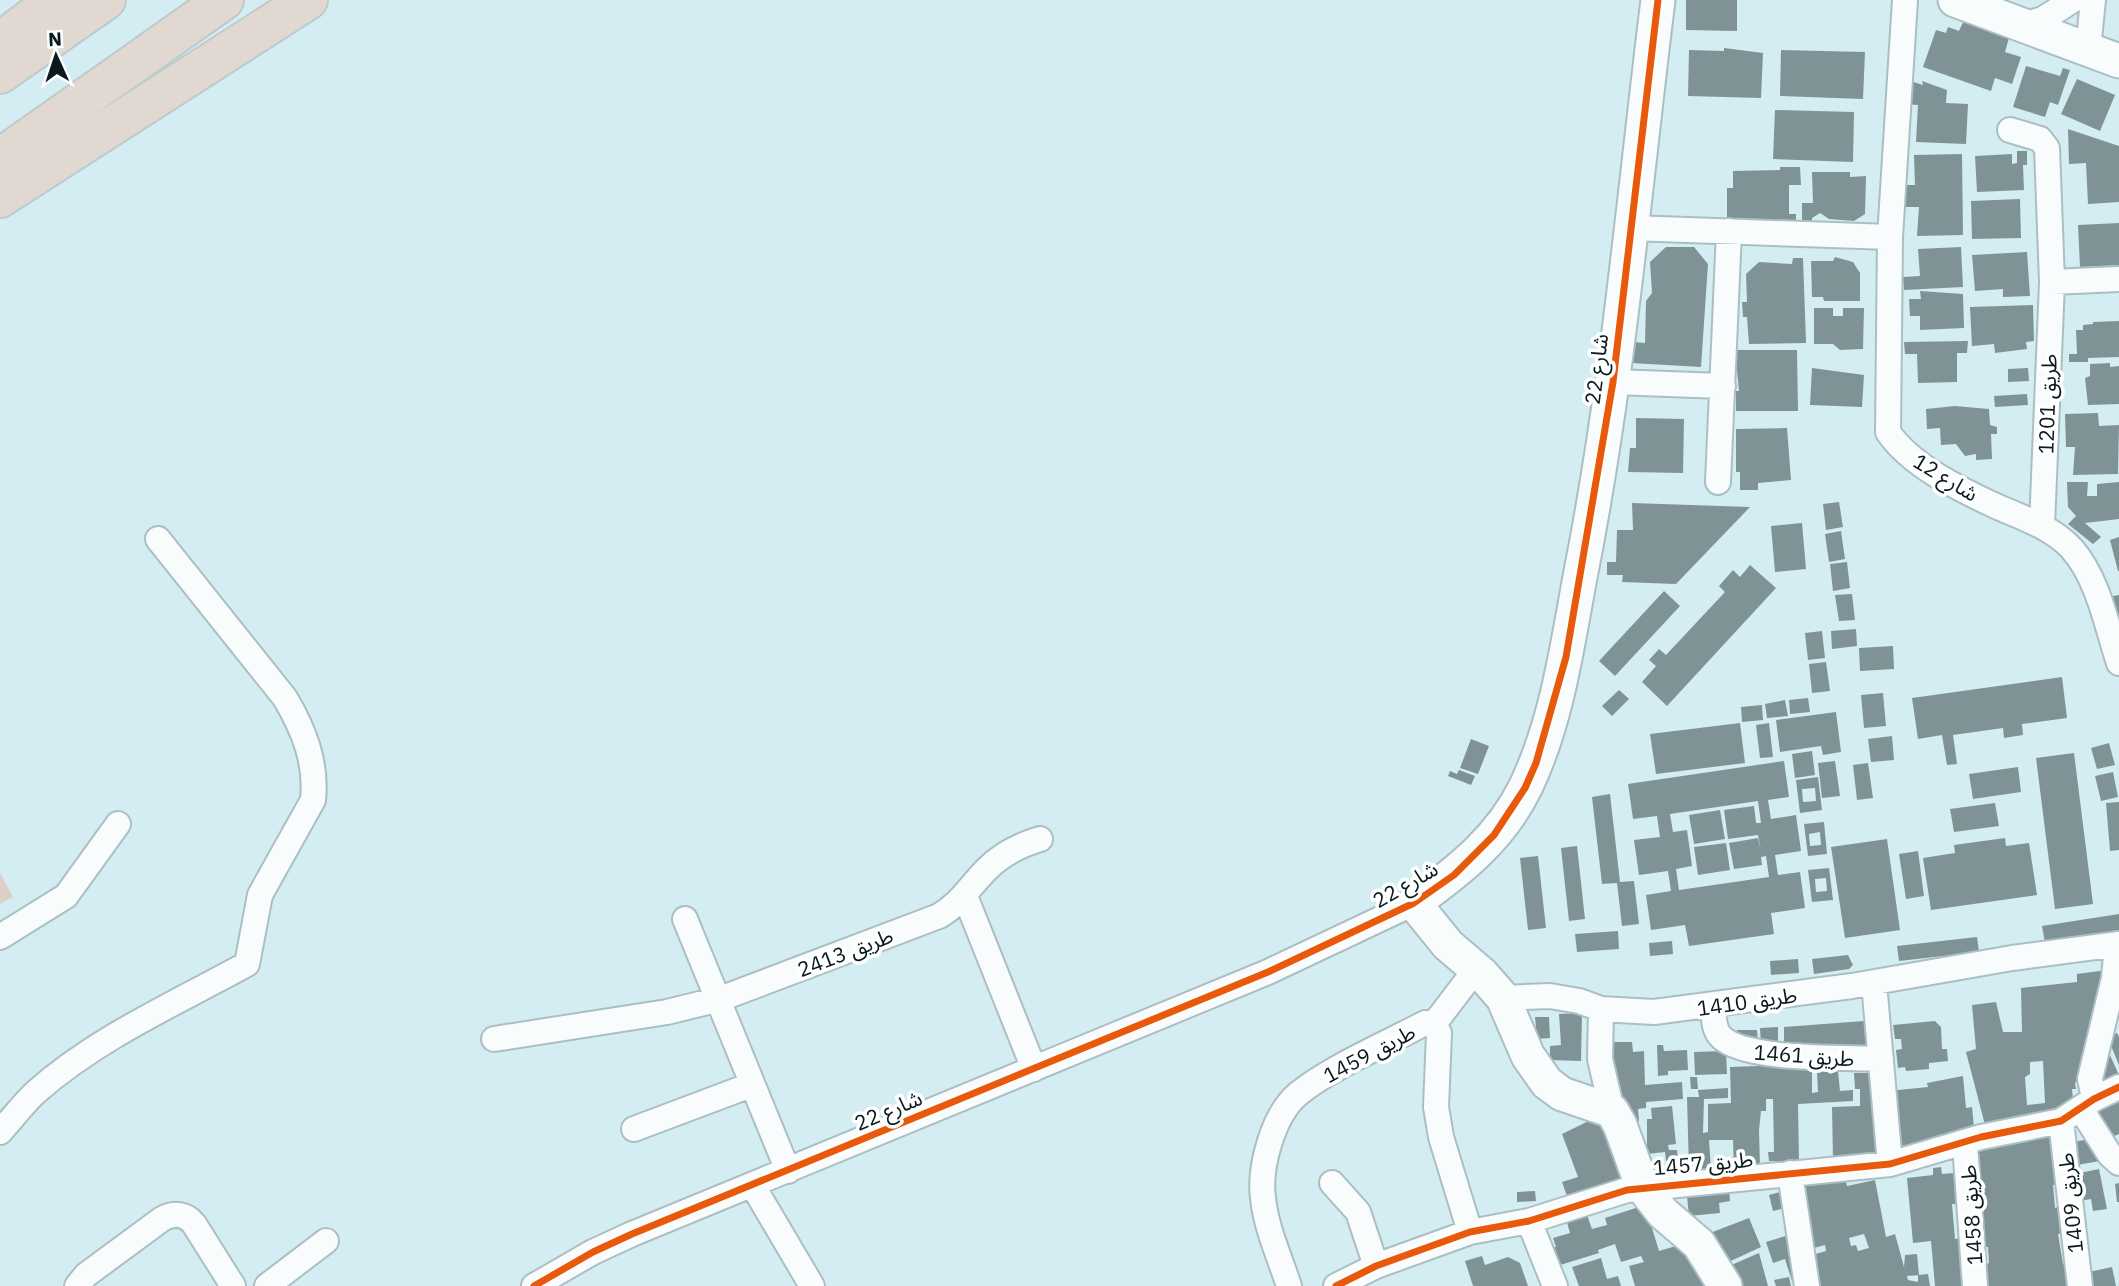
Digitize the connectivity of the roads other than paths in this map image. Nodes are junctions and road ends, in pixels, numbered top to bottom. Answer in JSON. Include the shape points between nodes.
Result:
{"nodes":[{"id":1,"x":55,"y":0,"type":"edge"},
{"id":2,"x":106,"y":0,"type":"edge"},
{"id":3,"x":224,"y":0,"type":"edge"},
{"id":4,"x":307,"y":0,"type":"edge"},
{"id":5,"x":1658,"y":0,"type":"edge"},
{"id":6,"x":1905,"y":0,"type":"edge"},
{"id":7,"x":1955,"y":0,"type":"edge"},
{"id":8,"x":2073,"y":0,"type":"edge"},
{"id":9,"x":2093,"y":0,"type":"edge"},
{"id":10,"x":2023,"y":25,"type":"junction"},
{"id":11,"x":0,"y":43,"type":"edge"},
{"id":12,"x":2088,"y":49,"type":"junction"},
{"id":13,"x":2119,"y":61,"type":"edge"},
{"id":14,"x":0,"y":74,"type":"edge"},
{"id":15,"x":2010,"y":130,"type":"dead end"},
{"id":16,"x":0,"y":158,"type":"edge"},
{"id":17,"x":0,"y":198,"type":"edge"},
{"id":18,"x":1630,"y":228,"type":"junction"},
{"id":19,"x":1729,"y":232,"type":"junction"},
{"id":20,"x":1890,"y":237,"type":"junction"},
{"id":21,"x":2119,"y":279,"type":"edge"},
{"id":22,"x":2052,"y":282,"type":"junction"},
{"id":23,"x":1613,"y":383,"type":"junction"},
{"id":24,"x":1723,"y":386,"type":"junction"},
{"id":25,"x":1718,"y":482,"type":"dead end"},
{"id":26,"x":2042,"y":526,"type":"junction"},
{"id":27,"x":158,"y":539,"type":"dead end"},
{"id":28,"x":2119,"y":663,"type":"edge"},
{"id":29,"x":118,"y":824,"type":"dead end"},
{"id":30,"x":1040,"y":839,"type":"dead end"},
{"id":31,"x":965,"y":896,"type":"junction"},
{"id":32,"x":1413,"y":903,"type":"junction"},
{"id":33,"x":685,"y":919,"type":"dead end"},
{"id":34,"x":0,"y":937,"type":"edge"},
{"id":35,"x":2118,"y":944,"type":"edge"},
{"id":36,"x":1476,"y":969,"type":"junction"},
{"id":37,"x":1874,"y":983,"type":"junction"},
{"id":38,"x":1503,"y":998,"type":"junction"},
{"id":39,"x":720,"y":999,"type":"junction"},
{"id":40,"x":1713,"y":1007,"type":"junction"},
{"id":41,"x":1601,"y":1009,"type":"junction"},
{"id":42,"x":1434,"y":1024,"type":"junction"},
{"id":43,"x":494,"y":1040,"type":"dead end"},
{"id":44,"x":1881,"y":1059,"type":"junction"},
{"id":45,"x":1034,"y":1069,"type":"junction"},
{"id":46,"x":751,"y":1085,"type":"junction"},
{"id":47,"x":2119,"y":1087,"type":"edge"},
{"id":48,"x":2078,"y":1110,"type":"junction"},
{"id":49,"x":1612,"y":1111,"type":"junction"},
{"id":50,"x":634,"y":1129,"type":"dead end"},
{"id":51,"x":0,"y":1132,"type":"edge"},
{"id":52,"x":1965,"y":1144,"type":"junction"},
{"id":53,"x":2119,"y":1163,"type":"edge"},
{"id":54,"x":1890,"y":1164,"type":"junction"},
{"id":55,"x":788,"y":1171,"type":"junction"},
{"id":56,"x":1790,"y":1173,"type":"junction"},
{"id":57,"x":1332,"y":1183,"type":"dead end"},
{"id":58,"x":753,"y":1186,"type":"junction"},
{"id":59,"x":1642,"y":1186,"type":"junction"},
{"id":60,"x":1529,"y":1221,"type":"junction"},
{"id":61,"x":1470,"y":1232,"type":"junction"},
{"id":62,"x":326,"y":1241,"type":"dead end"},
{"id":63,"x":1376,"y":1266,"type":"junction"},
{"id":64,"x":548,"y":1283,"type":"edge"},
{"id":65,"x":77,"y":1286,"type":"edge"},
{"id":66,"x":233,"y":1286,"type":"edge"},
{"id":67,"x":267,"y":1286,"type":"edge"},
{"id":68,"x":812,"y":1286,"type":"edge"},
{"id":69,"x":1289,"y":1286,"type":"edge"},
{"id":70,"x":1335,"y":1286,"type":"edge"},
{"id":71,"x":1555,"y":1286,"type":"edge"},
{"id":72,"x":1725,"y":1286,"type":"edge"},
{"id":73,"x":1807,"y":1286,"type":"edge"},
{"id":74,"x":1975,"y":1286,"type":"edge"},
{"id":75,"x":2080,"y":1286,"type":"edge"}],
"edges":[{"from":1,"to":11,"type":"highway"},
{"from":2,"to":14,"type":"highway"},
{"from":3,"to":16,"type":"highway"},
{"from":4,"to":17,"type":"highway"},
{"from":5,"to":18,"type":"street","name":"شارع 22"},
{"from":6,"to":20,"type":"street","name":"شارع 12"},
{"from":7,"to":10,"type":"street"},
{"from":8,"to":10,"type":"street","via":[[2043,19]]},
{"from":9,"to":12,"type":"street"},
{"from":10,"to":12,"type":"street"},
{"from":12,"to":13,"type":"street"},
{"from":15,"to":22,"type":"street","name":"طريق 1201","via":[[2040,139],[2047,148]]},
{"from":18,"to":19,"type":"street"},
{"from":18,"to":23,"type":"street","name":"شارع 22"},
{"from":19,"to":20,"type":"street"},
{"from":19,"to":24,"type":"street"},
{"from":20,"to":26,"type":"street","name":"شارع 12","via":[[1888,432],[1898,447],[1926,467],[1987,502]]},
{"from":21,"to":22,"type":"street"},
{"from":22,"to":26,"type":"street","name":"طريق 1201"},
{"from":23,"to":24,"type":"street"},
{"from":23,"to":32,"type":"street","name":"شارع 22","via":[[1566,657],[1536,763],[1525,789],[1494,835],[1454,875]]},
{"from":24,"to":25,"type":"street"},
{"from":26,"to":28,"type":"street","name":"شارع 12","via":[[2072,548],[2085,568]]},
{"from":27,"to":51,"type":"street","via":[[285,698],[309,750],[313,800],[260,895],[247,964],[75,1063],[36,1093]]},
{"from":29,"to":34,"type":"street","via":[[66,896]]},
{"from":30,"to":31,"type":"street","name":"طريق 2413","via":[[994,862]]},
{"from":31,"to":39,"type":"street","name":"طريق 2413","via":[[939,916]]},
{"from":31,"to":45,"type":"street"},
{"from":32,"to":36,"type":"street","via":[[1448,946]]},
{"from":32,"to":45,"type":"street","name":"شارع 22","via":[[1268,972]]},
{"from":33,"to":39,"type":"street"},
{"from":35,"to":37,"type":"street","name":"طريق 1410"},
{"from":35,"to":48,"type":"street","name":"طريق 1409","via":[[2090,1079]]},
{"from":36,"to":38,"type":"street"},
{"from":36,"to":42,"type":"street"},
{"from":37,"to":40,"type":"street","name":"طريق 1410"},
{"from":37,"to":44,"type":"street","name":"طريق 1461"},
{"from":38,"to":41,"type":"street","name":"طريق 1410","via":[[1550,996]]},
{"from":38,"to":49,"type":"street","via":[[1528,1056],[1547,1083],[1562,1094]]},
{"from":39,"to":43,"type":"street","name":"طريق 2413"},
{"from":39,"to":46,"type":"street"},
{"from":40,"to":41,"type":"street","name":"طريق 1410","via":[[1654,1012]]},
{"from":40,"to":44,"type":"street","name":"طريق 1461","via":[[1719,1036],[1742,1051]]},
{"from":41,"to":49,"type":"street","via":[[1600,1059]]},
{"from":42,"to":61,"type":"street","name":"طريق 1459","via":[[1439,1033],[1436,1107],[1441,1137]]},
{"from":42,"to":69,"type":"street","name":"طريق 1459","via":[[1425,1023],[1317,1080],[1295,1096],[1280,1118],[1265,1168],[1263,1199]]},
{"from":44,"to":54,"type":"street","name":"طريق 1461"},
{"from":45,"to":55,"type":"street","name":"شارع 22"},
{"from":46,"to":50,"type":"street"},
{"from":46,"to":55,"type":"street"},
{"from":47,"to":48,"type":"street","name":"طريق 1457"},
{"from":48,"to":52,"type":"street","name":"طريق 1457"},
{"from":48,"to":53,"type":"street"},
{"from":48,"to":75,"type":"street","name":"طريق 1409"},
{"from":49,"to":59,"type":"street"},
{"from":52,"to":54,"type":"street","name":"طريق 1457"},
{"from":52,"to":74,"type":"street","name":"طريق 1458"},
{"from":54,"to":56,"type":"street","name":"طريق 1457"},
{"from":55,"to":58,"type":"street","name":"شارع 22"},
{"from":56,"to":59,"type":"street","name":"طريق 1457"},
{"from":56,"to":73,"type":"street"},
{"from":57,"to":63,"type":"street","via":[[1358,1212]]},
{"from":58,"to":64,"type":"street","name":"شارع 22","via":[[632,1234]]},
{"from":58,"to":68,"type":"street"},
{"from":59,"to":60,"type":"street","name":"طريق 1457"},
{"from":59,"to":72,"type":"street","via":[[1663,1213],[1699,1244]]},
{"from":60,"to":61,"type":"street","name":"طريق 1457"},
{"from":60,"to":71,"type":"street"},
{"from":61,"to":63,"type":"street","name":"طريق 1457"},
{"from":62,"to":67,"type":"street"},
{"from":63,"to":70,"type":"street","name":"طريق 1457"},
{"from":65,"to":66,"type":"street","via":[[174,1214],[194,1224]]}]}
